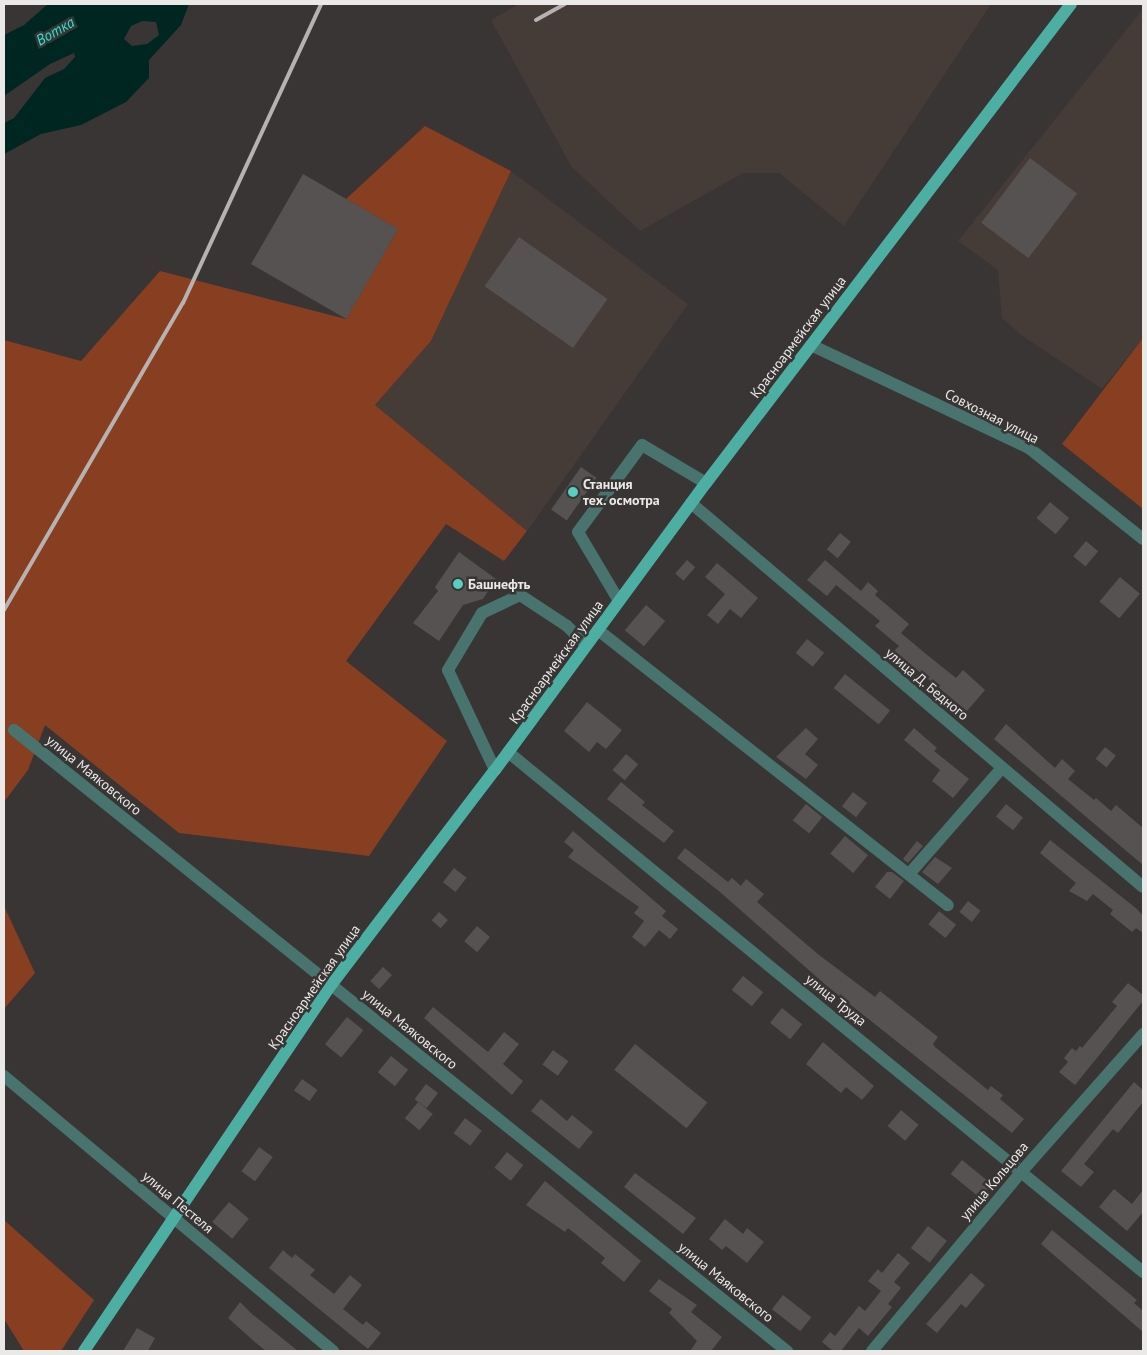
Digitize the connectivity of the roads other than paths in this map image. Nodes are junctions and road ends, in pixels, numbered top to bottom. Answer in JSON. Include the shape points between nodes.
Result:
{"nodes":[{"id":1,"x":1071,"y":4,"type":"edge"},
{"id":2,"x":811,"y":345,"type":"junction"},
{"id":3,"x":706,"y":483,"type":"junction"},
{"id":4,"x":691,"y":503,"type":"junction"},
{"id":5,"x":1143,"y":539,"type":"edge"},
{"id":6,"x":619,"y":601,"type":"junction"},
{"id":7,"x":598,"y":630,"type":"junction"},
{"id":8,"x":586,"y":646,"type":"junction"},
{"id":9,"x":14,"y":730,"type":"dead end"},
{"id":10,"x":508,"y":752,"type":"junction"},
{"id":11,"x":1002,"y":768,"type":"junction"},
{"id":12,"x":495,"y":770,"type":"junction"},
{"id":13,"x":910,"y":873,"type":"junction"},
{"id":14,"x":1143,"y":887,"type":"edge"},
{"id":15,"x":948,"y":905,"type":"dead end"},
{"id":16,"x":331,"y":984,"type":"junction"},
{"id":17,"x":1143,"y":1034,"type":"edge"},
{"id":18,"x":4,"y":1076,"type":"edge"},
{"id":19,"x":1022,"y":1171,"type":"junction"},
{"id":20,"x":175,"y":1220,"type":"junction"},
{"id":21,"x":1143,"y":1272,"type":"edge"},
{"id":22,"x":84,"y":1351,"type":"edge"},
{"id":23,"x":333,"y":1351,"type":"edge"},
{"id":24,"x":788,"y":1351,"type":"edge"},
{"id":25,"x":872,"y":1351,"type":"edge"}],
"edges":[{"from":1,"to":2,"type":"main road","name":"Красноармейская улица"},
{"from":2,"to":3,"type":"main road","name":"Красноармейская улица"},
{"from":2,"to":5,"type":"street","name":"Совхозная улица","via":[[1029,448]]},
{"from":3,"to":4,"type":"main road","name":"Красноармейская улица"},
{"from":3,"to":6,"type":"street","via":[[642,445],[578,532]]},
{"from":4,"to":6,"type":"main road","name":"Красноармейская улица"},
{"from":4,"to":11,"type":"street","name":"улица Д. Бедного"},
{"from":6,"to":7,"type":"main road","name":"Красноармейская улица"},
{"from":7,"to":8,"type":"main road","name":"Красноармейская улица"},
{"from":7,"to":13,"type":"street"},
{"from":8,"to":10,"type":"main road","name":"Красноармейская улица"},
{"from":8,"to":12,"type":"street","via":[[567,626],[520,595],[482,613],[448,670]]},
{"from":9,"to":16,"type":"street","name":"улица Маяковского"},
{"from":10,"to":12,"type":"main road","name":"Красноармейская улица"},
{"from":10,"to":19,"type":"street","name":"улица Труда"},
{"from":11,"to":13,"type":"street"},
{"from":11,"to":14,"type":"street","name":"улица Д. Бедного"},
{"from":12,"to":16,"type":"main road","name":"Красноармейская улица"},
{"from":13,"to":15,"type":"street"},
{"from":16,"to":20,"type":"main road","name":"Красноармейская улица"},
{"from":16,"to":24,"type":"street","name":"улица Маяковского"},
{"from":17,"to":19,"type":"street","name":"улица Кольцова"},
{"from":18,"to":20,"type":"street","name":"улица Пестеля"},
{"from":19,"to":21,"type":"street","name":"улица Труда"},
{"from":19,"to":25,"type":"street","name":"улица Кольцова"},
{"from":20,"to":22,"type":"main road","name":"Красноармейская улица"},
{"from":20,"to":23,"type":"street","name":"улица Пестеля"}]}
